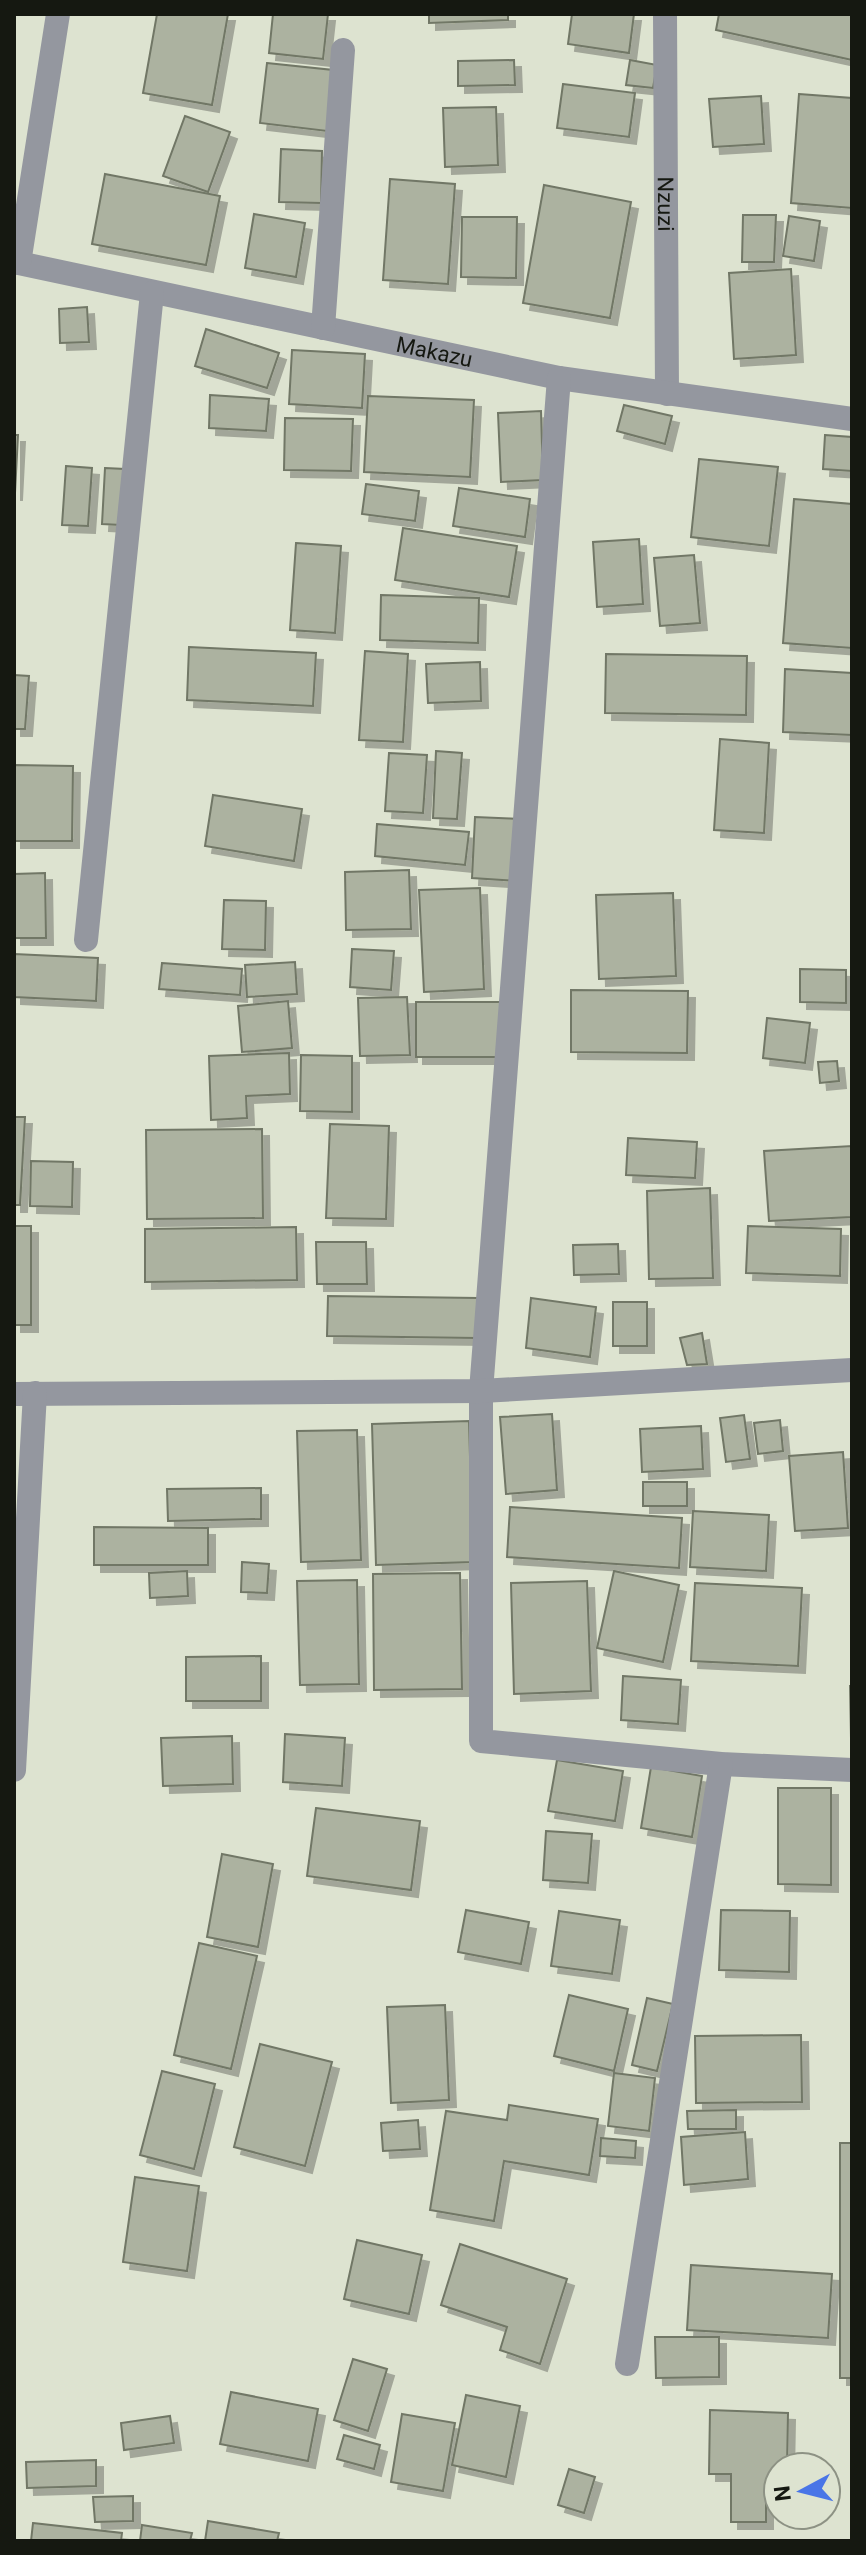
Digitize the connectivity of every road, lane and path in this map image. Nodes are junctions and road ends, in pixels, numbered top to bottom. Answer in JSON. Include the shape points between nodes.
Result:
{"nodes":[{"id":1,"x":58,"y":14,"type":"edge"},
{"id":2,"x":665,"y":14,"type":"edge"},
{"id":3,"x":343,"y":50,"type":"dead end"},
{"id":4,"x":17,"y":263,"type":"edge"},
{"id":5,"x":152,"y":293,"type":"junction"},
{"id":6,"x":323,"y":328,"type":"junction"},
{"id":7,"x":559,"y":378,"type":"junction"},
{"id":8,"x":667,"y":394,"type":"junction"},
{"id":9,"x":852,"y":419,"type":"edge"},
{"id":10,"x":86,"y":940,"type":"dead end"},
{"id":11,"x":852,"y":1370,"type":"edge"},
{"id":12,"x":481,"y":1391,"type":"junction"},
{"id":13,"x":24,"y":1394,"type":"edge"},
{"id":14,"x":721,"y":1764,"type":"junction"},
{"id":15,"x":14,"y":1770,"type":"edge"},
{"id":16,"x":852,"y":1770,"type":"edge"},
{"id":17,"x":627,"y":2364,"type":"dead end"}],
"edges":[{"from":1,"to":4,"type":"street"},
{"from":2,"to":8,"type":"street","name":"Nzuzi"},
{"from":3,"to":6,"type":"street"},
{"from":4,"to":5,"type":"street","name":"Makazu"},
{"from":5,"to":6,"type":"street","name":"Makazu"},
{"from":5,"to":10,"type":"street"},
{"from":6,"to":7,"type":"street","name":"Makazu"},
{"from":7,"to":8,"type":"street","name":"Makazu"},
{"from":7,"to":12,"type":"street"},
{"from":8,"to":9,"type":"street","name":"Makazu"},
{"from":11,"to":12,"type":"street"},
{"from":12,"to":13,"type":"street"},
{"from":12,"to":14,"type":"street","via":[[481,1741]]},
{"from":13,"to":15,"type":"street"},
{"from":14,"to":16,"type":"street"},
{"from":14,"to":17,"type":"street"}]}
